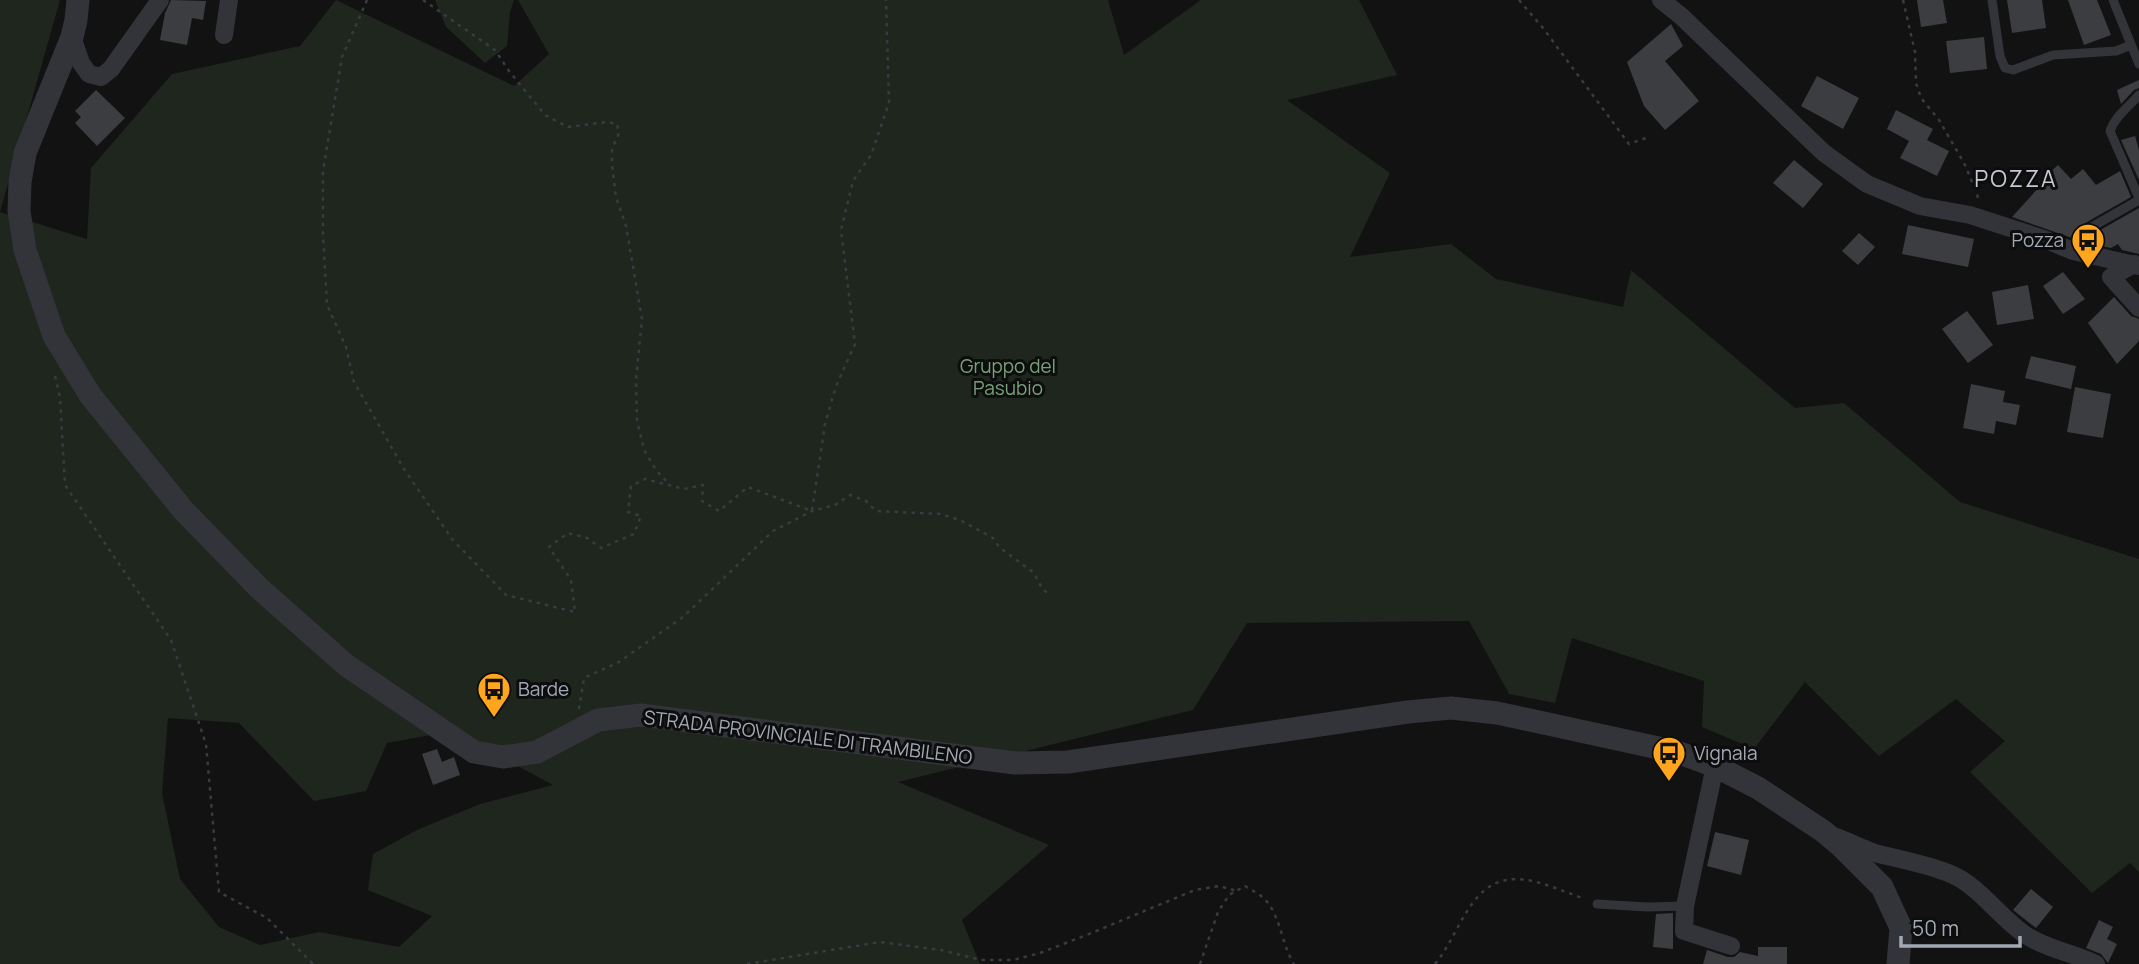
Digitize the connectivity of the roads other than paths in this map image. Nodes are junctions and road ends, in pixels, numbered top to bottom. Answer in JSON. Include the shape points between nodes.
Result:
{"nodes":[{"id":1,"x":78,"y":0,"type":"edge"},
{"id":2,"x":160,"y":0,"type":"edge"},
{"id":3,"x":229,"y":0,"type":"edge"},
{"id":4,"x":1661,"y":0,"type":"edge"},
{"id":5,"x":1992,"y":0,"type":"edge"},
{"id":6,"x":2113,"y":0,"type":"edge"},
{"id":7,"x":225,"y":34,"type":"dead end"},
{"id":8,"x":72,"y":37,"type":"junction"},
{"id":9,"x":2131,"y":45,"type":"junction"},
{"id":10,"x":2139,"y":64,"type":"edge"},
{"id":11,"x":2139,"y":95,"type":"edge"},
{"id":12,"x":2136,"y":179,"type":"edge"},
{"id":13,"x":2139,"y":199,"type":"edge"},
{"id":14,"x":2073,"y":251,"type":"junction"},
{"id":15,"x":2137,"y":265,"type":"edge"},
{"id":16,"x":2139,"y":308,"type":"edge"},
{"id":17,"x":1715,"y":766,"type":"junction"},
{"id":18,"x":1823,"y":831,"type":"junction"},
{"id":19,"x":1597,"y":904,"type":"road end"},
{"id":20,"x":1685,"y":906,"type":"junction"},
{"id":21,"x":1731,"y":946,"type":"dead end"},
{"id":22,"x":1898,"y":964,"type":"edge"},
{"id":23,"x":2096,"y":964,"type":"edge"}],
"edges":[{"from":1,"to":8,"type":"street","name":"STRADA PROVINCIALE DI TRAMBILENO"},
{"from":2,"to":8,"type":"street","via":[[101,77],[89,74],[81,63]]},
{"from":3,"to":7,"type":"street"},
{"from":4,"to":14,"type":"street","via":[[1824,153],[1867,184],[1920,206],[1970,215]]},
{"from":5,"to":9,"type":"lane","via":[[2005,68],[2013,70],[2053,55],[2116,51]]},
{"from":6,"to":9,"type":"lane"},
{"from":8,"to":17,"type":"street","name":"STRADA PROVINCIALE DI TRAMBILENO","via":[[25,153],[20,183],[25,250],[54,336],[90,395],[183,510],[259,588],[346,665],[474,752],[503,758],[537,752],[598,720],[641,715],[1015,763],[1068,762],[1451,708],[1497,713],[1677,752]]},
{"from":9,"to":10,"type":"lane"},
{"from":11,"to":12,"type":"lane","via":[[2114,120],[2110,131]]},
{"from":12,"to":13,"type":"lane"},
{"from":13,"to":14,"type":"lane","via":[[2083,232]]},
{"from":14,"to":15,"type":"street"},
{"from":15,"to":16,"type":"street","via":[[2110,277]]},
{"from":17,"to":18,"type":"street","name":"STRADA PROVINCIALE DI TRAMBILENO"},
{"from":17,"to":20,"type":"street"},
{"from":18,"to":22,"type":"street","name":"STRADA PROVINCIALE DI TRAMBILENO","via":[[1882,887],[1901,928]]},
{"from":18,"to":23,"type":"street","via":[[1955,876],[2025,935]]},
{"from":19,"to":20,"type":"lane"},
{"from":20,"to":21,"type":"street","via":[[1684,931]]}]}
